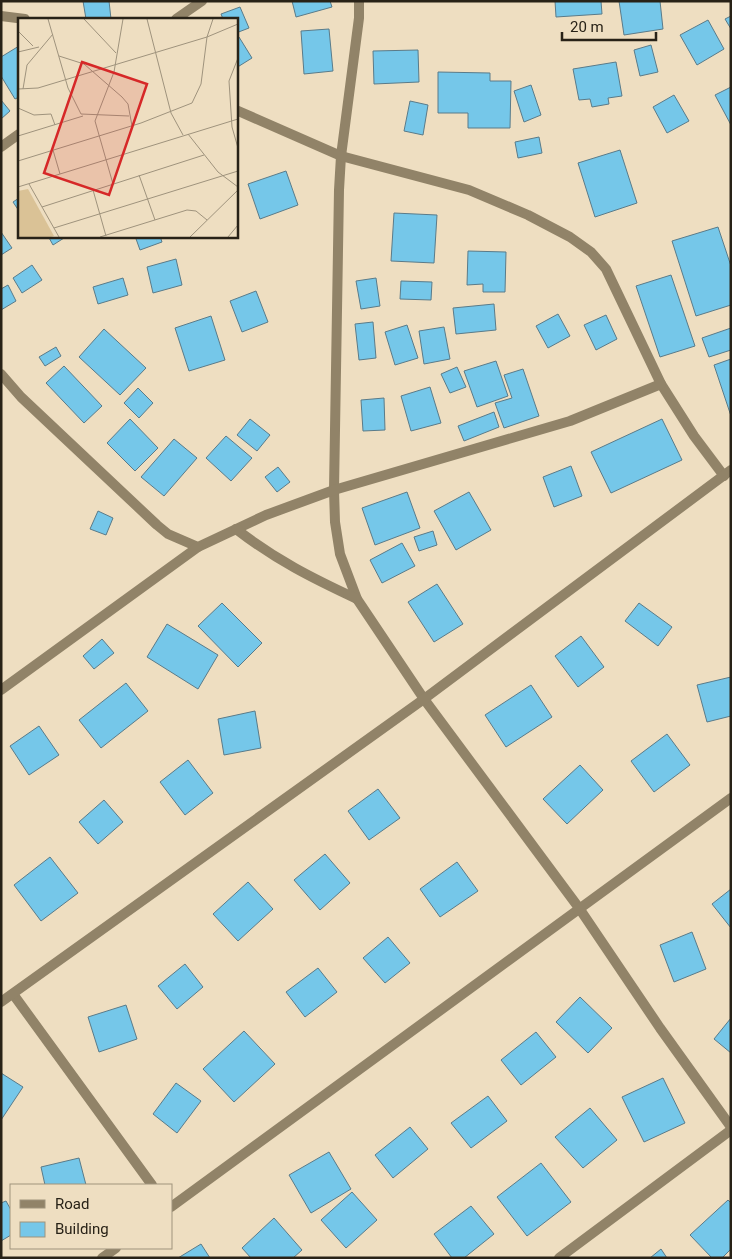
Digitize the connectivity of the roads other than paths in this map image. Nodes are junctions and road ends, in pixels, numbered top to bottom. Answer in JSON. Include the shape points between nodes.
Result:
{"nodes":[{"id":1,"x":202,"y":1,"type":"edge"},
{"id":2,"x":359,"y":1,"type":"edge"},
{"id":3,"x":1,"y":16,"type":"edge"},
{"id":4,"x":18,"y":18,"type":"edge"},
{"id":5,"x":177,"y":18,"type":"edge"},
{"id":6,"x":238,"y":111,"type":"edge"},
{"id":7,"x":18,"y":135,"type":"edge"},
{"id":8,"x":1,"y":147,"type":"edge"},
{"id":9,"x":340,"y":156,"type":"junction"},
{"id":10,"x":1,"y":374,"type":"edge"},
{"id":11,"x":661,"y":384,"type":"junction"},
{"id":12,"x":727,"y":473,"type":"edge"},
{"id":13,"x":334,"y":490,"type":"junction"},
{"id":14,"x":236,"y":529,"type":"junction"},
{"id":15,"x":198,"y":547,"type":"junction"},
{"id":16,"x":357,"y":599,"type":"junction"},
{"id":17,"x":1,"y":690,"type":"edge"},
{"id":18,"x":424,"y":699,"type":"junction"},
{"id":19,"x":731,"y":798,"type":"edge"},
{"id":20,"x":579,"y":908,"type":"junction"},
{"id":21,"x":13,"y":994,"type":"junction"},
{"id":22,"x":1,"y":1002,"type":"edge"},
{"id":23,"x":731,"y":1128,"type":"edge"},
{"id":24,"x":151,"y":1184,"type":"edge"},
{"id":25,"x":172,"y":1206,"type":"edge"},
{"id":26,"x":115,"y":1249,"type":"edge"},
{"id":27,"x":102,"y":1258,"type":"edge"},
{"id":28,"x":559,"y":1258,"type":"edge"}],
"edges":[{"from":1,"to":5,"type":"street"},
{"from":2,"to":9,"type":"street"},
{"from":3,"to":4,"type":"street"},
{"from":6,"to":9,"type":"street"},
{"from":7,"to":8,"type":"street"},
{"from":9,"to":11,"type":"street","via":[[469,190],[570,237],[591,252],[606,269]]},
{"from":9,"to":13,"type":"street"},
{"from":10,"to":15,"type":"street","via":[[20,397],[157,525],[168,534]]},
{"from":11,"to":12,"type":"street","via":[[694,436]]},
{"from":11,"to":13,"type":"street","via":[[570,421]]},
{"from":12,"to":18,"type":"street"},
{"from":13,"to":14,"type":"street"},
{"from":13,"to":16,"type":"street","via":[[334,522],[340,554]]},
{"from":14,"to":15,"type":"street"},
{"from":14,"to":16,"type":"street","via":[[305,575]]},
{"from":15,"to":17,"type":"street"},
{"from":16,"to":18,"type":"street"},
{"from":18,"to":20,"type":"street"},
{"from":18,"to":21,"type":"street"},
{"from":19,"to":20,"type":"street"},
{"from":20,"to":23,"type":"street"},
{"from":20,"to":25,"type":"street"},
{"from":21,"to":22,"type":"street"},
{"from":21,"to":24,"type":"street"},
{"from":23,"to":28,"type":"street"},
{"from":26,"to":27,"type":"street"}]}
